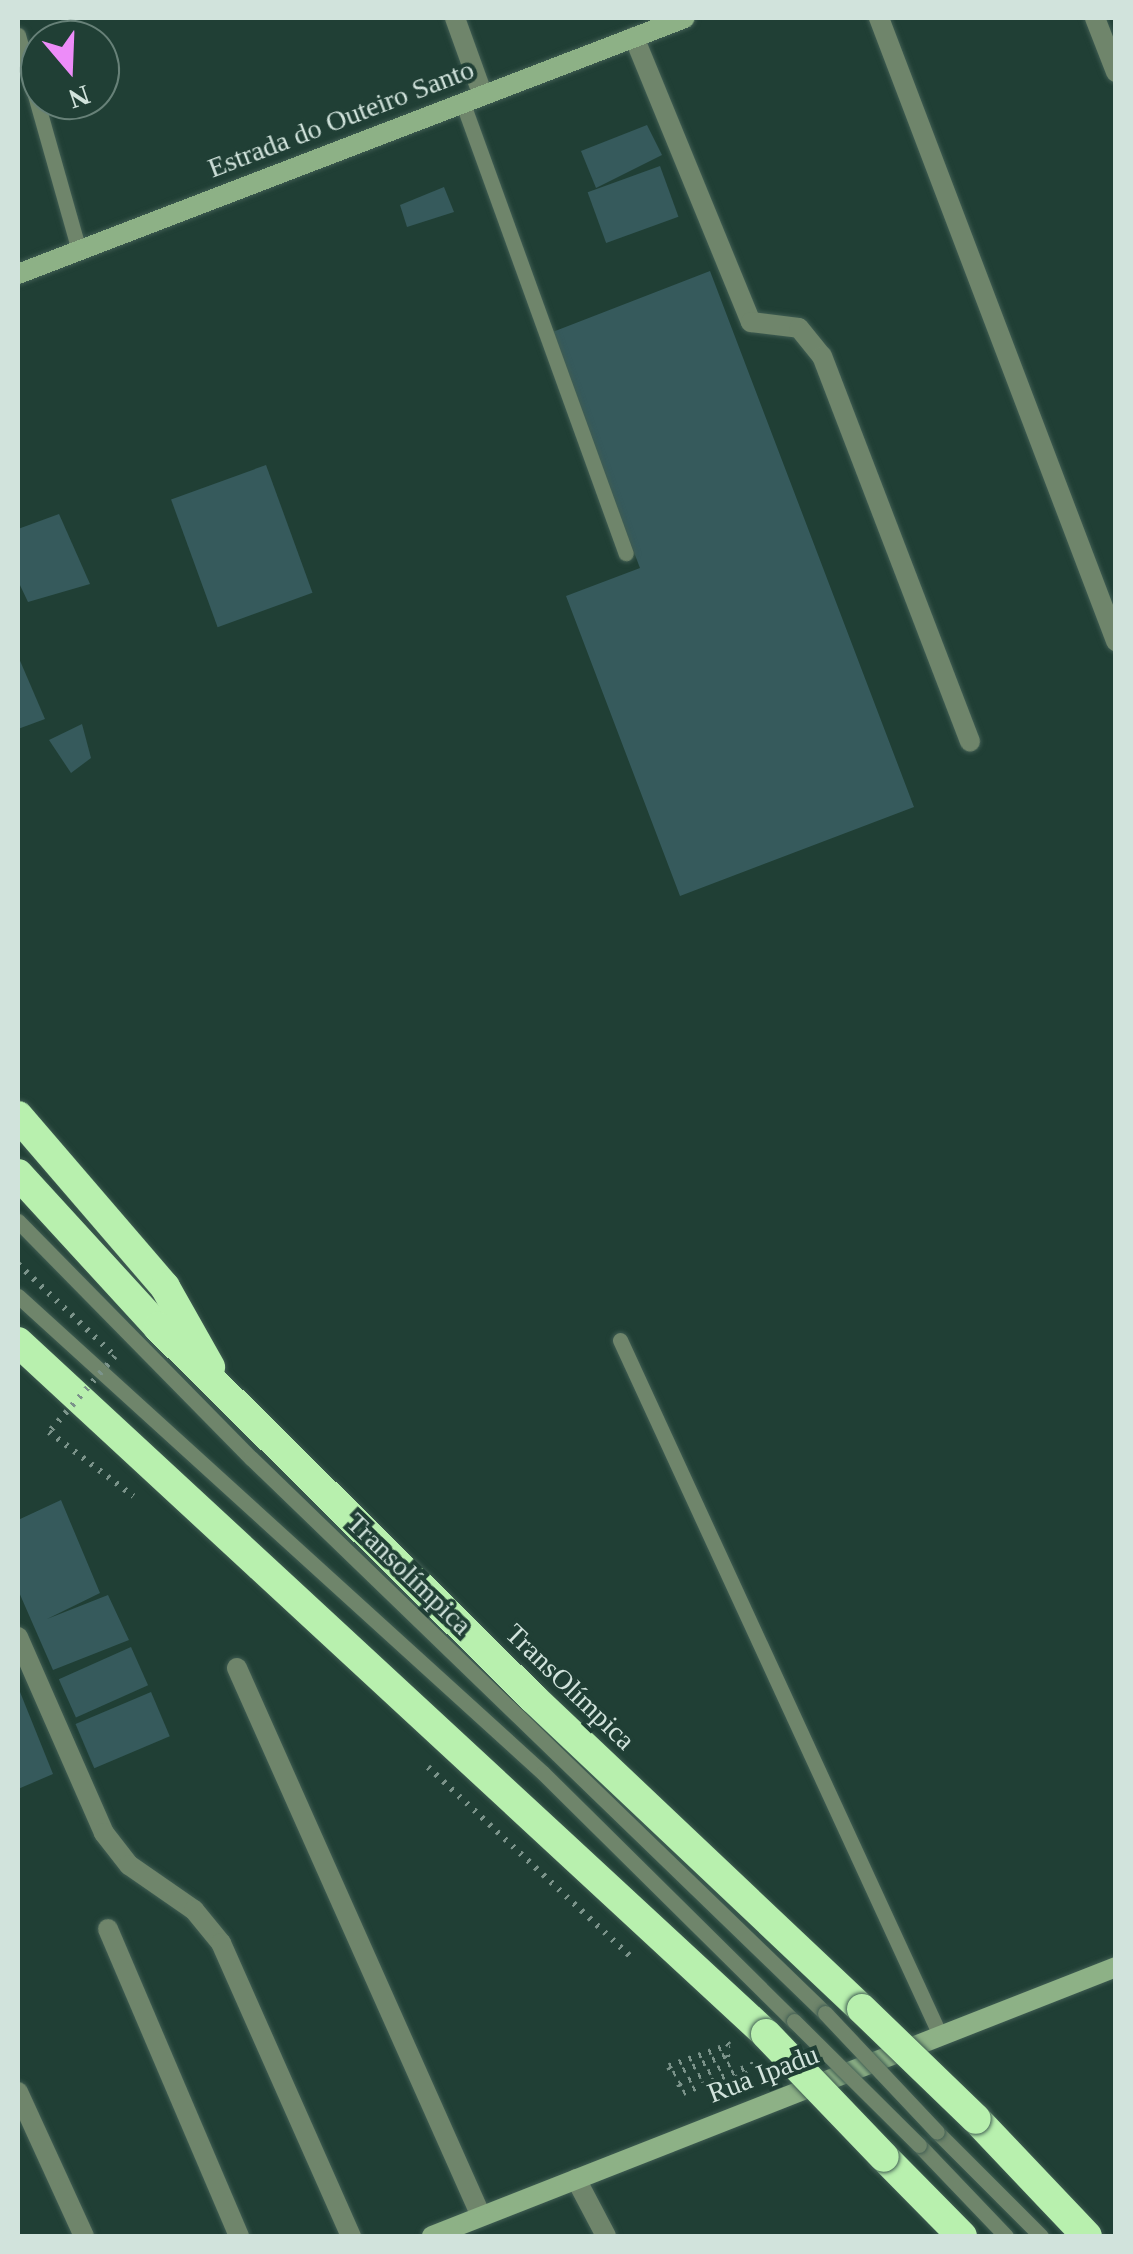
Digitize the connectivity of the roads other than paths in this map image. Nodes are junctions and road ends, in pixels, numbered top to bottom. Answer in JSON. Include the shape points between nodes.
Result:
{"nodes":[{"id":1,"x":455,"y":18,"type":"edge"},
{"id":2,"x":685,"y":18,"type":"edge"},
{"id":3,"x":879,"y":18,"type":"edge"},
{"id":4,"x":1095,"y":18,"type":"edge"},
{"id":5,"x":18,"y":34,"type":"edge"},
{"id":6,"x":634,"y":37,"type":"junction"},
{"id":7,"x":1116,"y":72,"type":"edge"},
{"id":8,"x":482,"y":93,"type":"junction"},
{"id":9,"x":462,"y":101,"type":"junction"},
{"id":10,"x":79,"y":250,"type":"junction"},
{"id":11,"x":18,"y":274,"type":"edge"},
{"id":12,"x":626,"y":553,"type":"dead end"},
{"id":13,"x":1116,"y":641,"type":"edge"},
{"id":14,"x":970,"y":742,"type":"dead end"},
{"id":15,"x":18,"y":1116,"type":"edge"},
{"id":16,"x":18,"y":1174,"type":"edge"},
{"id":17,"x":18,"y":1221,"type":"edge"},
{"id":18,"x":18,"y":1296,"type":"edge"},
{"id":19,"x":620,"y":1340,"type":"dead end"},
{"id":20,"x":18,"y":1342,"type":"edge"},
{"id":21,"x":216,"y":1378,"type":"junction"},
{"id":22,"x":18,"y":1637,"type":"edge"},
{"id":23,"x":237,"y":1668,"type":"dead end"},
{"id":24,"x":108,"y":1929,"type":"dead end"},
{"id":25,"x":1116,"y":1967,"type":"edge"},
{"id":26,"x":940,"y":2035,"type":"junction"},
{"id":27,"x":18,"y":2092,"type":"edge"},
{"id":28,"x":576,"y":2179,"type":"junction"},
{"id":29,"x":481,"y":2216,"type":"junction"},
{"id":30,"x":84,"y":2236,"type":"edge"},
{"id":31,"x":239,"y":2236,"type":"edge"},
{"id":32,"x":350,"y":2236,"type":"edge"},
{"id":33,"x":432,"y":2236,"type":"edge"},
{"id":34,"x":606,"y":2236,"type":"edge"},
{"id":35,"x":962,"y":2236,"type":"edge"},
{"id":36,"x":1006,"y":2236,"type":"edge"},
{"id":37,"x":1041,"y":2236,"type":"edge"},
{"id":38,"x":1087,"y":2236,"type":"edge"}],
"edges":[{"from":1,"to":8,"type":"street"},
{"from":2,"to":6,"type":"street","name":"Estrada do Outeiro Santo"},
{"from":3,"to":13,"type":"street"},
{"from":4,"to":7,"type":"street"},
{"from":5,"to":10,"type":"lane"},
{"from":6,"to":8,"type":"street","name":"Estrada do Outeiro Santo"},
{"from":6,"to":14,"type":"street","via":[[751,322],[799,328],[822,356]]},
{"from":8,"to":9,"type":"street","name":"Estrada do Outeiro Santo"},
{"from":9,"to":10,"type":"street","name":"Estrada do Outeiro Santo"},
{"from":9,"to":12,"type":"lane"},
{"from":10,"to":11,"type":"street","name":"Estrada do Outeiro Santo"},
{"from":15,"to":21,"type":"highway","via":[[166,1288],[189,1319]]},
{"from":16,"to":21,"type":"highway","name":"TransOlímpica","via":[[158,1327]]},
{"from":17,"to":37,"type":"lane","name":"Transolímpica","bridge":true,"via":[[251,1458],[825,2013]]},
{"from":18,"to":36,"type":"lane","name":"Transolímpica","bridge":true,"via":[[542,1772]]},
{"from":19,"to":26,"type":"lane"},
{"from":20,"to":35,"type":"highway","bridge":true,"via":[[766,2034]]},
{"from":21,"to":38,"type":"highway","name":"TransOlímpica","bridge":true,"via":[[533,1698],[976,2119]]},
{"from":22,"to":32,"type":"street","via":[[104,1833],[129,1865],[194,1910],[221,1943]]},
{"from":23,"to":29,"type":"street"},
{"from":24,"to":31,"type":"street"},
{"from":25,"to":26,"type":"street","name":"Rua Ipadu"},
{"from":26,"to":28,"type":"street","name":"Rua Ipadu"},
{"from":27,"to":30,"type":"street"},
{"from":28,"to":29,"type":"street","name":"Rua Ipadu"},
{"from":28,"to":34,"type":"street"},
{"from":29,"to":33,"type":"street","name":"Rua Ipadu"}]}
